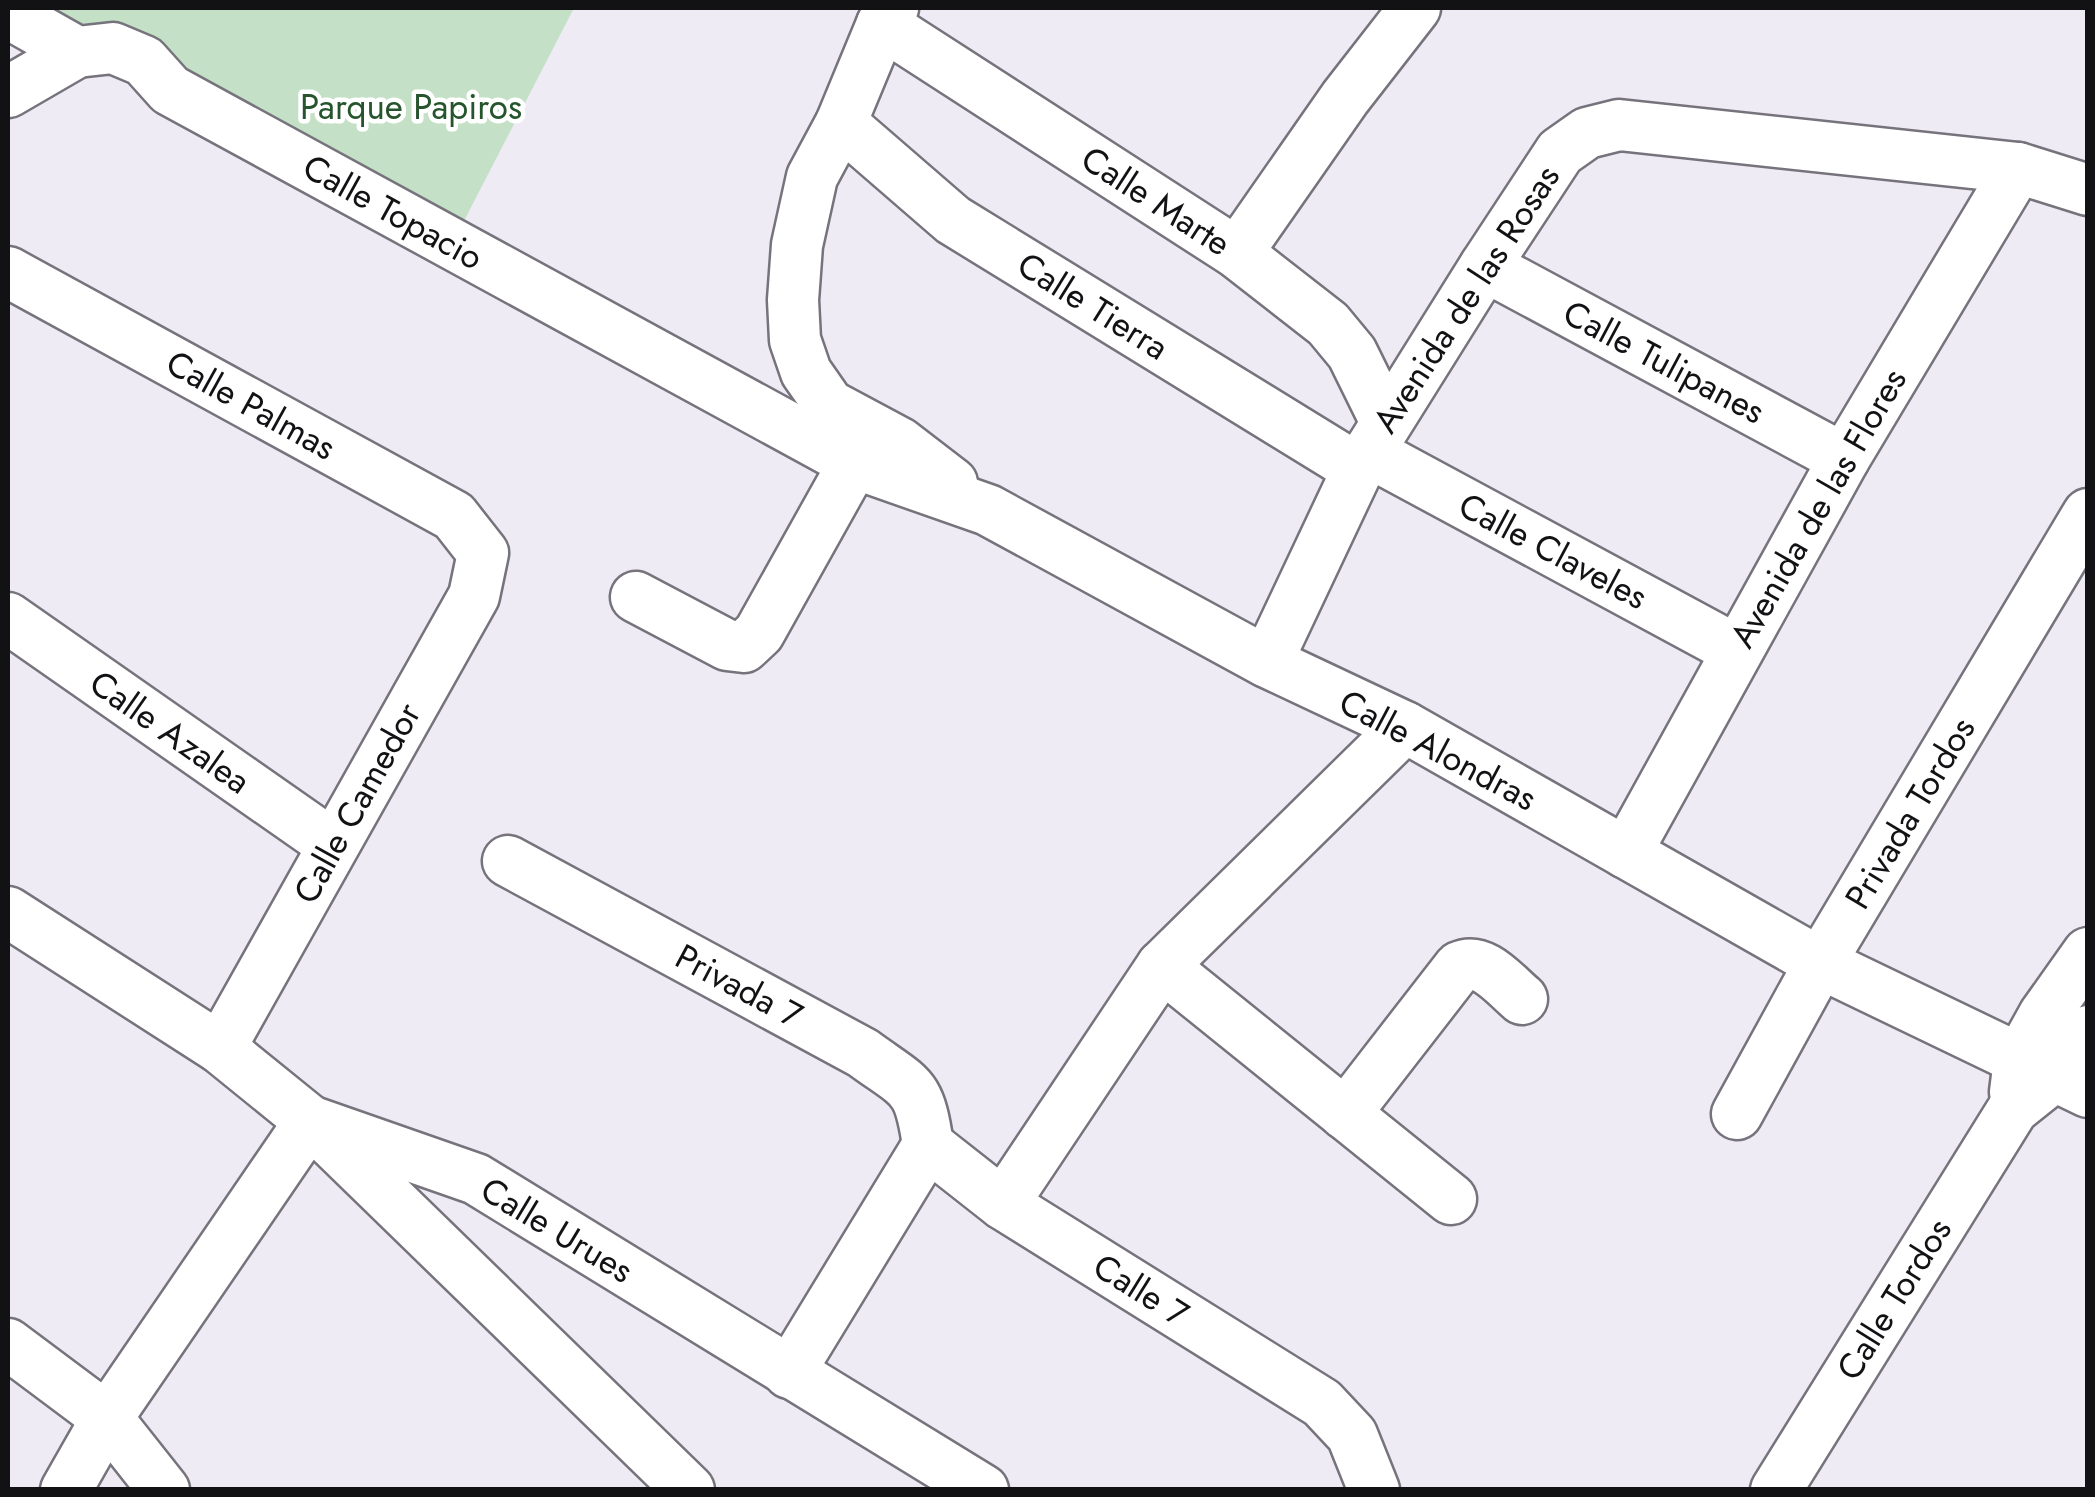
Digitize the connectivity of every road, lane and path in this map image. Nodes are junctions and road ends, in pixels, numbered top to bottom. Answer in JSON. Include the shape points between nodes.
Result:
{"nodes":[{"id":1,"x":1415,"y":8,"type":"edge"},
{"id":2,"x":8,"y":13,"type":"edge"},
{"id":3,"x":887,"y":16,"type":"edge"},
{"id":4,"x":78,"y":52,"type":"junction"},
{"id":5,"x":8,"y":92,"type":"edge"},
{"id":6,"x":841,"y":123,"type":"junction"},
{"id":7,"x":2018,"y":168,"type":"junction"},
{"id":8,"x":2088,"y":190,"type":"edge"},
{"id":9,"x":1238,"y":253,"type":"junction"},
{"id":10,"x":1485,"y":266,"type":"junction"},
{"id":11,"x":8,"y":272,"type":"edge"},
{"id":12,"x":781,"y":424,"type":"joint"},
{"id":13,"x":1371,"y":448,"type":"junction"},
{"id":14,"x":1844,"y":459,"type":"junction"},
{"id":15,"x":854,"y":464,"type":"junction"},
{"id":16,"x":988,"y":510,"type":"junction"},
{"id":17,"x":2088,"y":514,"type":"edge"},
{"id":18,"x":483,"y":553,"type":"joint"},
{"id":19,"x":636,"y":596,"type":"dead end"},
{"id":20,"x":8,"y":618,"type":"edge"},
{"id":21,"x":1736,"y":650,"type":"junction"},
{"id":22,"x":1268,"y":662,"type":"junction"},
{"id":23,"x":1405,"y":727,"type":"junction"},
{"id":24,"x":333,"y":845,"type":"junction"},
{"id":25,"x":1626,"y":853,"type":"junction"},
{"id":26,"x":508,"y":861,"type":"dead end"},
{"id":27,"x":8,"y":912,"type":"edge"},
{"id":28,"x":2088,"y":953,"type":"edge"},
{"id":29,"x":1820,"y":963,"type":"junction"},
{"id":30,"x":1162,"y":966,"type":"junction"},
{"id":31,"x":1522,"y":1000,"type":"dead end"},
{"id":32,"x":2088,"y":1031,"type":"edge"},
{"id":33,"x":220,"y":1048,"type":"junction"},
{"id":34,"x":2053,"y":1077,"type":"edge"},
{"id":35,"x":1345,"y":1114,"type":"junction"},
{"id":36,"x":1737,"y":1114,"type":"dead end"},
{"id":37,"x":310,"y":1121,"type":"junction"},
{"id":38,"x":928,"y":1145,"type":"junction"},
{"id":39,"x":1451,"y":1199,"type":"dead end"},
{"id":40,"x":1003,"y":1204,"type":"junction"},
{"id":41,"x":8,"y":1344,"type":"edge"},
{"id":42,"x":789,"y":1373,"type":"junction"},
{"id":43,"x":107,"y":1418,"type":"junction"},
{"id":44,"x":66,"y":1490,"type":"edge"},
{"id":45,"x":164,"y":1490,"type":"edge"},
{"id":46,"x":689,"y":1490,"type":"edge"},
{"id":47,"x":983,"y":1490,"type":"edge"},
{"id":48,"x":1374,"y":1490,"type":"edge"},
{"id":49,"x":1776,"y":1490,"type":"edge"}],
"edges":[{"from":1,"to":9,"type":"street"},
{"from":2,"to":4,"type":"street","name":"Calle Topacio"},
{"from":3,"to":6,"type":"street"},
{"from":3,"to":9,"type":"street","name":"Calle Marte"},
{"from":4,"to":5,"type":"street"},
{"from":4,"to":12,"type":"street","name":"Calle Topacio","via":[[113,48],[144,61],[170,90]]},
{"from":6,"to":13,"type":"street","name":"Calle Tierra","via":[[953,220]]},
{"from":6,"to":16,"type":"street","via":[[812,178],[796,246],[795,340],[806,372],[828,405],[900,443]]},
{"from":7,"to":8,"type":"street","name":"Avenida de las Rosas"},
{"from":7,"to":10,"type":"street","name":"Avenida de las Rosas","via":[[1619,125],[1587,132],[1560,152]]},
{"from":7,"to":14,"type":"street","name":"Avenida de las Flores"},
{"from":9,"to":13,"type":"street","name":"Calle Marte","via":[[1328,324],[1352,353]]},
{"from":10,"to":13,"type":"street","name":"Avenida de las Rosas"},
{"from":10,"to":14,"type":"street","name":"Calle Tulipanes"},
{"from":11,"to":18,"type":"street","name":"Calle Palmas","via":[[454,516]]},
{"from":12,"to":15,"type":"street","name":"Calle Alondras"},
{"from":13,"to":21,"type":"street","name":"Calle Claveles"},
{"from":13,"to":22,"type":"street","name":"Avenida de las Rosas"},
{"from":14,"to":21,"type":"street","name":"Avenida de las Flores"},
{"from":15,"to":16,"type":"street","name":"Calle Alondras"},
{"from":15,"to":19,"type":"street","via":[[744,647]]},
{"from":16,"to":22,"type":"street","name":"Calle Alondras"},
{"from":17,"to":29,"type":"street","name":"Privada Tordos"},
{"from":18,"to":24,"type":"street","name":"Calle Camedor","via":[[474,596]]},
{"from":20,"to":24,"type":"street","name":"Calle Azalea"},
{"from":21,"to":25,"type":"street","name":"Avenida de las Flores"},
{"from":22,"to":23,"type":"street","name":"Calle Alondras"},
{"from":23,"to":25,"type":"street","name":"Calle Alondras"},
{"from":23,"to":30,"type":"street"},
{"from":24,"to":33,"type":"street","name":"Calle Camedor"},
{"from":25,"to":29,"type":"street","name":"Calle Alondras"},
{"from":26,"to":38,"type":"street","name":"Privada 7","via":[[863,1053],[915,1091]]},
{"from":27,"to":33,"type":"street","name":"Calle Urues"},
{"from":28,"to":34,"type":"street","name":"Calle Tordos","via":[[2044,1015]]},
{"from":29,"to":34,"type":"street","name":"Calle Alondras"},
{"from":29,"to":36,"type":"street","name":"Privada Tordos"},
{"from":30,"to":35,"type":"street"},
{"from":30,"to":40,"type":"street"},
{"from":31,"to":35,"type":"street","via":[[1480,964],[1459,967]]},
{"from":32,"to":34,"type":"street"},
{"from":33,"to":37,"type":"street","name":"Calle Urues"},
{"from":34,"to":49,"type":"street","name":"Calle Tordos","via":[[2013,1110]]},
{"from":35,"to":39,"type":"street"},
{"from":37,"to":42,"type":"street","name":"Calle Urues","via":[[476,1179]]},
{"from":37,"to":43,"type":"street"},
{"from":37,"to":46,"type":"street","name":"Calle Urues"},
{"from":38,"to":40,"type":"street","name":"Calle 7"},
{"from":38,"to":42,"type":"street"},
{"from":40,"to":48,"type":"street","name":"Calle 7","via":[[1322,1403],[1352,1435]]},
{"from":41,"to":43,"type":"street"},
{"from":42,"to":47,"type":"street","name":"Calle Urues"},
{"from":43,"to":44,"type":"street"},
{"from":43,"to":45,"type":"street"}]}
